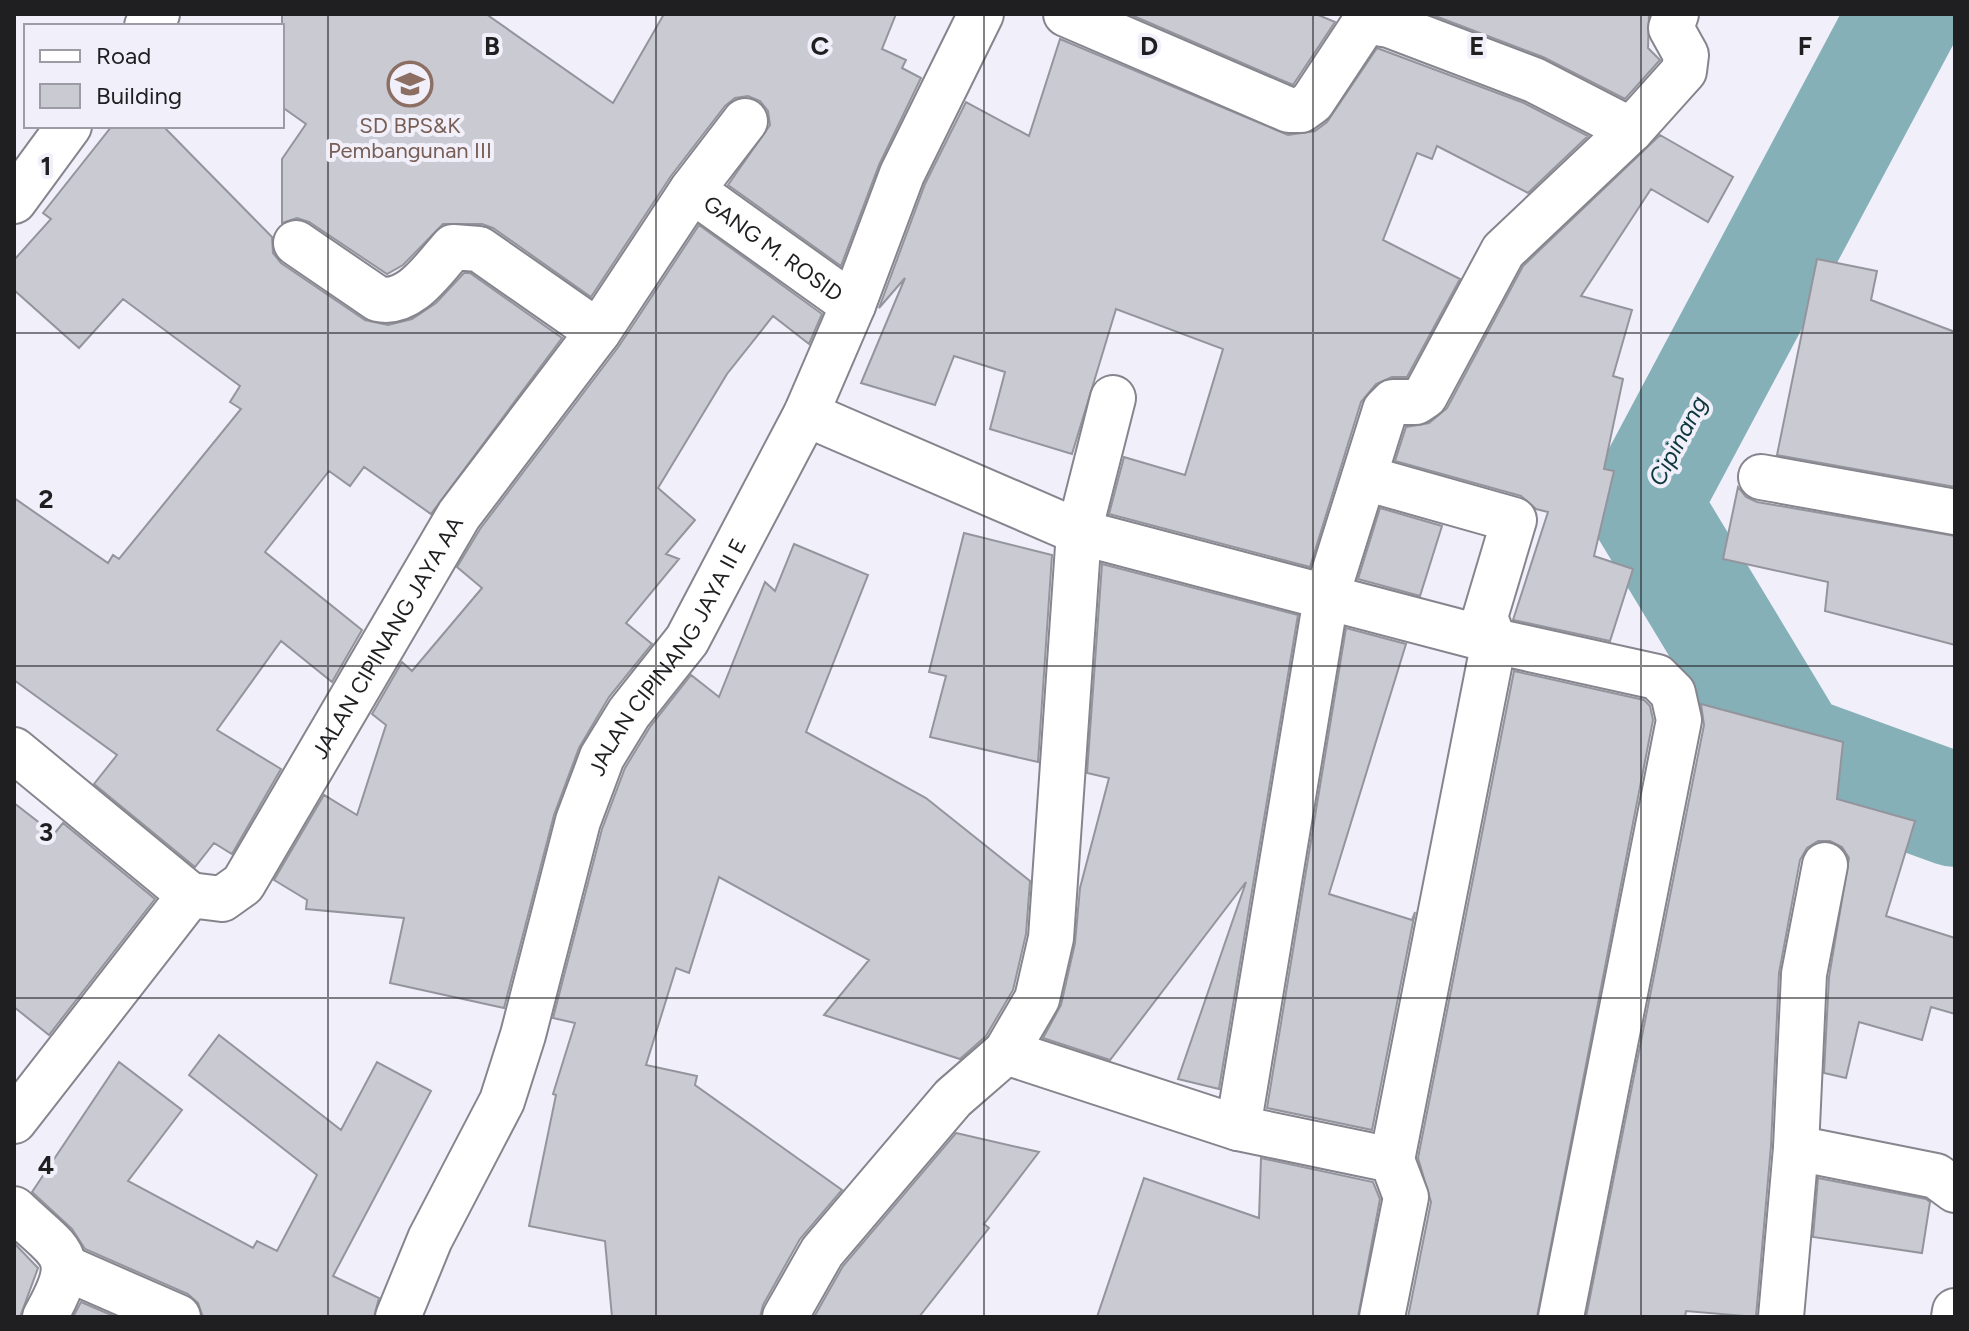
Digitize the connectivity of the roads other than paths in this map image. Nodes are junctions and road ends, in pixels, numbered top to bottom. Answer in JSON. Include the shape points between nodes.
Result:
{"nodes":[{"id":1,"x":981,"y":14,"type":"edge"},
{"id":2,"x":1066,"y":14,"type":"edge"},
{"id":3,"x":1676,"y":14,"type":"edge"},
{"id":4,"x":1362,"y":21,"type":"edge"},
{"id":5,"x":745,"y":121,"type":"dead end"},
{"id":6,"x":67,"y":128,"type":"edge"},
{"id":7,"x":1631,"y":130,"type":"junction"},
{"id":8,"x":692,"y":190,"type":"junction"},
{"id":9,"x":15,"y":195,"type":"edge"},
{"id":10,"x":296,"y":243,"type":"dead end"},
{"id":11,"x":853,"y":305,"type":"junction"},
{"id":12,"x":598,"y":332,"type":"junction"},
{"id":13,"x":1113,"y":398,"type":"dead end"},
{"id":14,"x":806,"y":414,"type":"junction"},
{"id":15,"x":1761,"y":477,"type":"dead end"},
{"id":16,"x":1365,"y":478,"type":"junction"},
{"id":17,"x":1955,"y":512,"type":"edge"},
{"id":18,"x":1079,"y":532,"type":"junction"},
{"id":19,"x":1326,"y":598,"type":"junction"},
{"id":20,"x":1494,"y":641,"type":"junction"},
{"id":21,"x":14,"y":750,"type":"edge"},
{"id":22,"x":1825,"y":865,"type":"dead end"},
{"id":23,"x":190,"y":895,"type":"junction"},
{"id":24,"x":1006,"y":1052,"type":"junction"},
{"id":25,"x":14,"y":1121,"type":"edge"},
{"id":26,"x":1238,"y":1128,"type":"junction"},
{"id":27,"x":1796,"y":1148,"type":"junction"},
{"id":28,"x":1392,"y":1160,"type":"junction"},
{"id":29,"x":1955,"y":1190,"type":"edge"},
{"id":30,"x":14,"y":1209,"type":"edge"},
{"id":31,"x":66,"y":1268,"type":"junction"},
{"id":32,"x":1955,"y":1311,"type":"edge"},
{"id":33,"x":45,"y":1317,"type":"edge"},
{"id":34,"x":178,"y":1317,"type":"edge"},
{"id":35,"x":398,"y":1317,"type":"edge"},
{"id":36,"x":785,"y":1317,"type":"edge"},
{"id":37,"x":1382,"y":1317,"type":"edge"},
{"id":38,"x":1561,"y":1317,"type":"edge"},
{"id":39,"x":1781,"y":1317,"type":"edge"},
{"id":40,"x":1954,"y":1317,"type":"edge"}],
"edges":[{"from":1,"to":11,"type":"street","name":"JALAN CIPINANG JAYA II E","via":[[902,174]]},
{"from":2,"to":4,"type":"street","via":[[1289,110],[1312,102]]},
{"from":3,"to":7,"type":"street","via":[[1671,28],[1686,55],[1684,71]]},
{"from":4,"to":7,"type":"street","via":[[1389,25],[1534,80]]},
{"from":5,"to":8,"type":"street","name":"JALAN CIPINANG JAYA AA"},
{"from":6,"to":9,"type":"street"},
{"from":7,"to":16,"type":"street","via":[[1503,251],[1425,396],[1416,402],[1393,402],[1385,410]]},
{"from":8,"to":11,"type":"street","name":"GANG M. ROSID"},
{"from":8,"to":12,"type":"street","name":"JALAN CIPINANG JAYA AA"},
{"from":10,"to":12,"type":"street","via":[[378,299],[391,302],[408,294],[453,247],[479,249]]},
{"from":11,"to":14,"type":"street","name":"JALAN CIPINANG JAYA II E"},
{"from":12,"to":23,"type":"street","name":"JALAN CIPINANG JAYA AA","via":[[459,515],[243,884],[222,899]]},
{"from":13,"to":18,"type":"street"},
{"from":14,"to":18,"type":"street"},
{"from":14,"to":35,"type":"street","name":"JALAN CIPINANG JAYA II E","via":[[687,640],[629,713],[602,757],[578,821],[502,1101],[430,1239]]},
{"from":15,"to":17,"type":"street"},
{"from":16,"to":19,"type":"street"},
{"from":16,"to":20,"type":"street","via":[[1514,520],[1485,617]]},
{"from":18,"to":19,"type":"street"},
{"from":18,"to":24,"type":"street","via":[[1051,938],[1037,999]]},
{"from":19,"to":20,"type":"street"},
{"from":19,"to":26,"type":"street"},
{"from":20,"to":28,"type":"street"},
{"from":20,"to":38,"type":"street","via":[[1657,677],[1673,693],[1679,720]]},
{"from":21,"to":23,"type":"street"},
{"from":22,"to":27,"type":"street","via":[[1804,974]]},
{"from":23,"to":25,"type":"street"},
{"from":24,"to":26,"type":"street"},
{"from":24,"to":36,"type":"street","via":[[953,1098],[822,1252]]},
{"from":26,"to":28,"type":"street"},
{"from":27,"to":29,"type":"street","via":[[1936,1176]]},
{"from":27,"to":39,"type":"street"},
{"from":28,"to":37,"type":"street","via":[[1406,1197]]},
{"from":30,"to":31,"type":"street","via":[[60,1253]]},
{"from":31,"to":33,"type":"street"},
{"from":31,"to":34,"type":"street"},
{"from":32,"to":40,"type":"street"}]}
